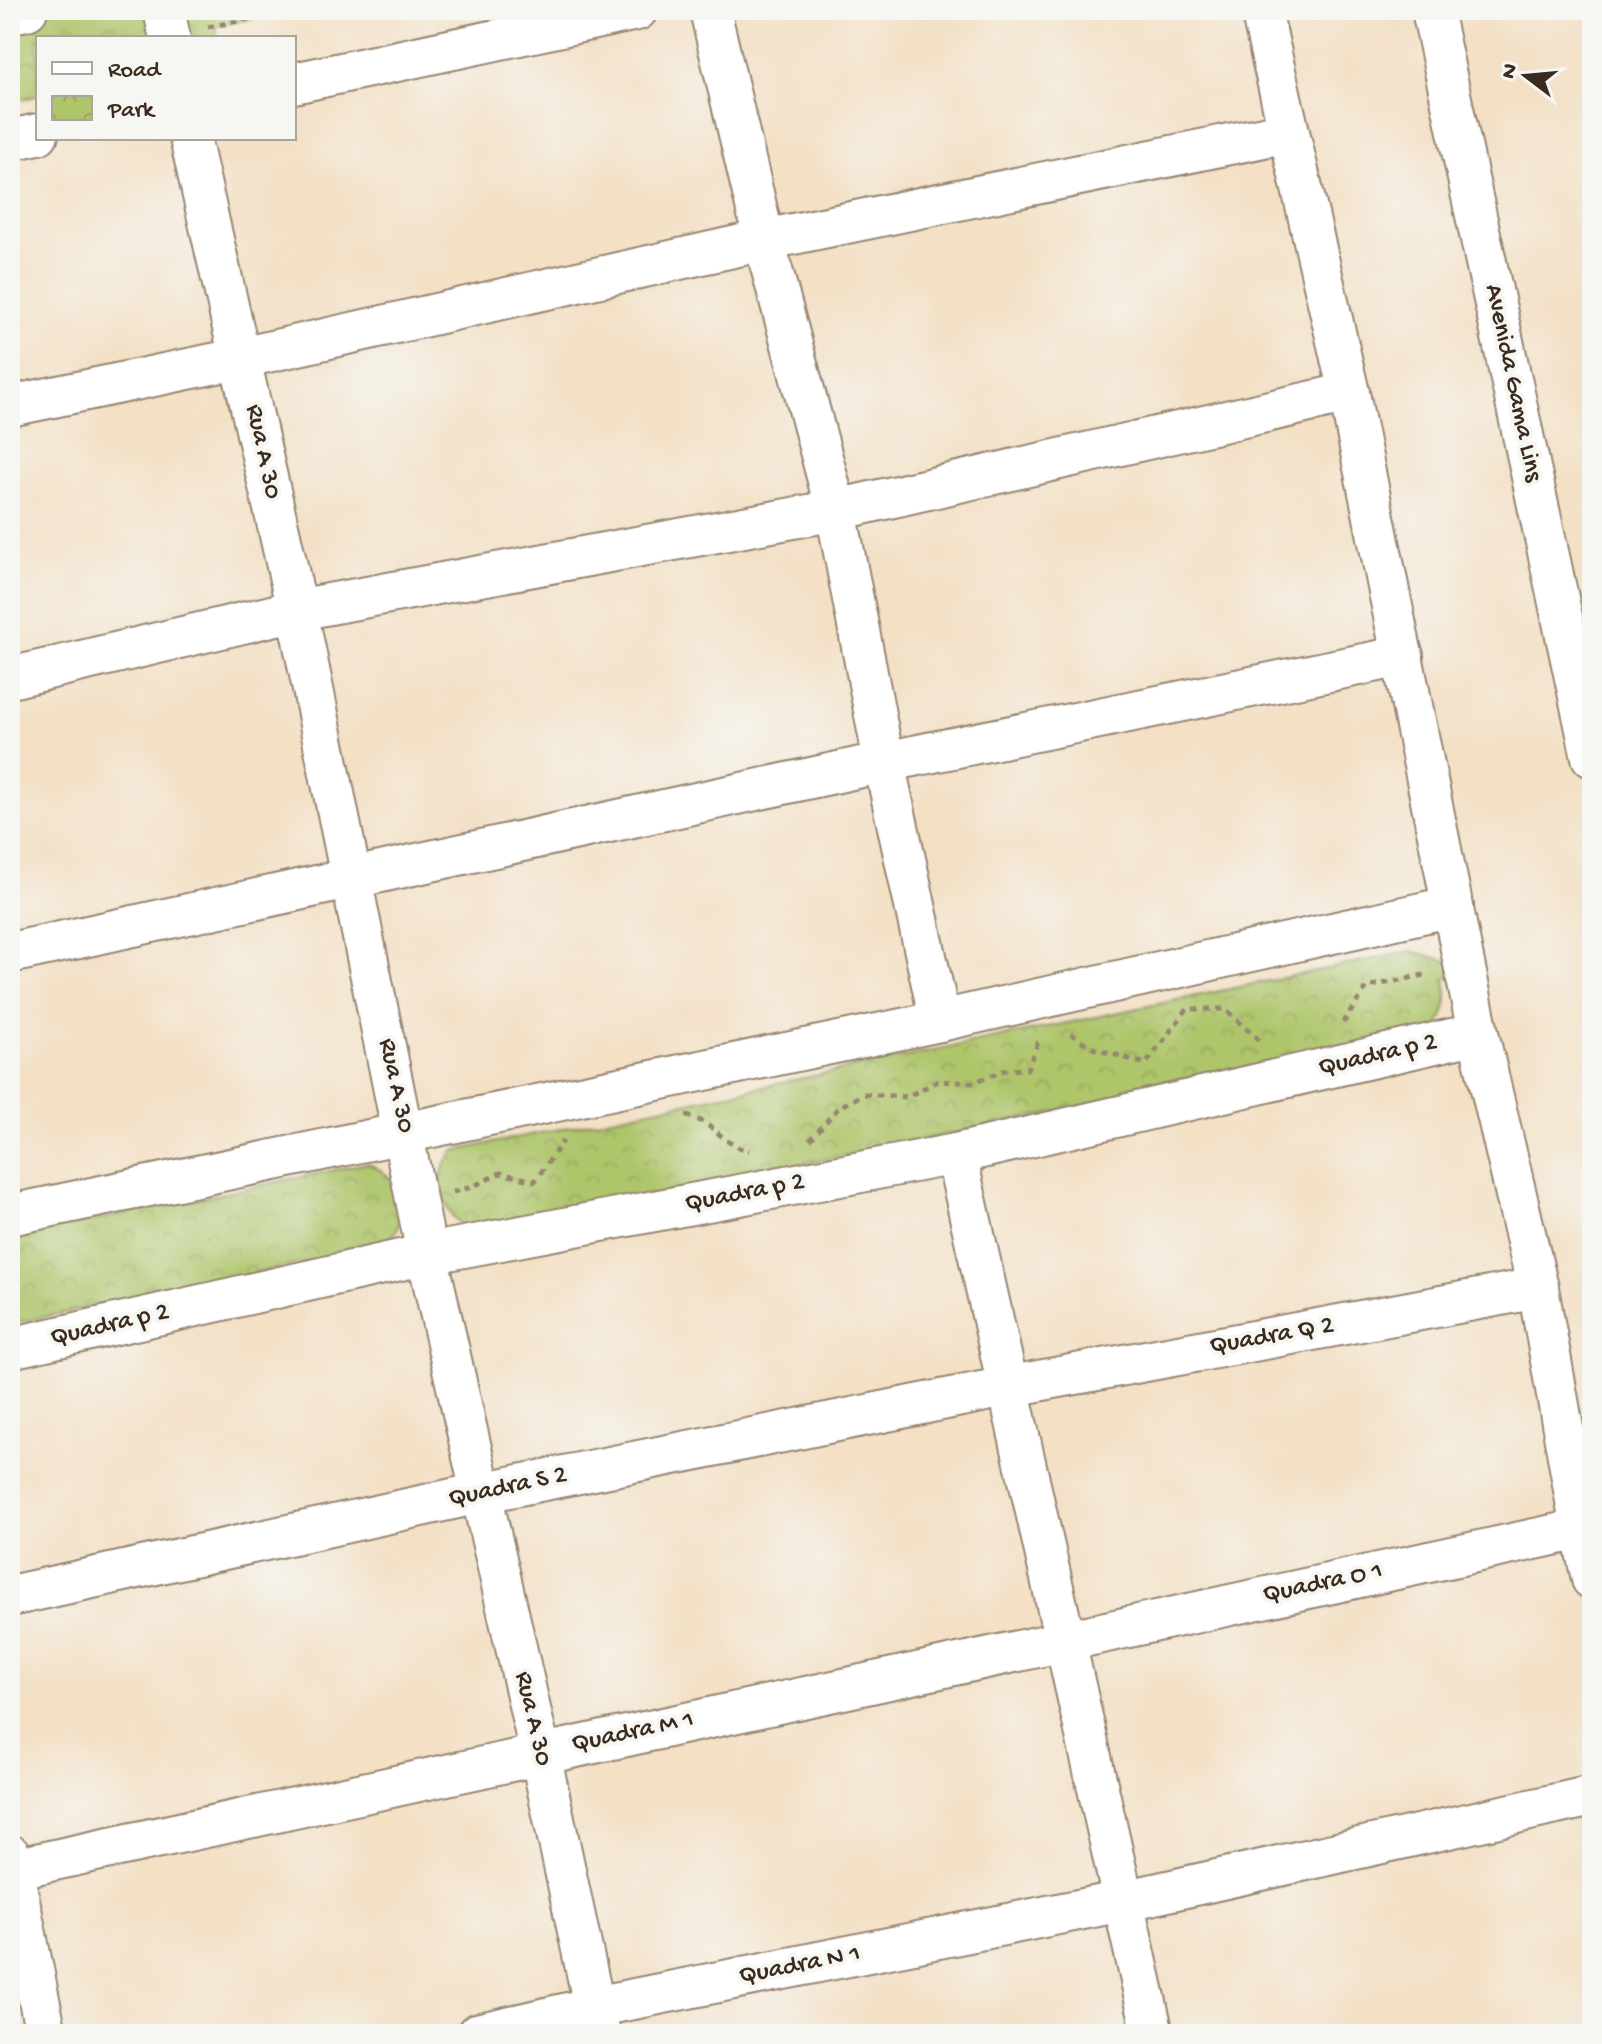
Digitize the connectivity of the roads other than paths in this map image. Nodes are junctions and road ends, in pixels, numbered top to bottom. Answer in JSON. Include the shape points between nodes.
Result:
{"nodes":[{"id":1,"x":27,"y":10,"type":"edge"},
{"id":2,"x":164,"y":10,"type":"edge"},
{"id":3,"x":637,"y":10,"type":"edge"},
{"id":4,"x":710,"y":10,"type":"edge"},
{"id":5,"x":1261,"y":10,"type":"edge"},
{"id":6,"x":1432,"y":10,"type":"edge"},
{"id":7,"x":10,"y":13,"type":"edge"},
{"id":8,"x":187,"y":33,"type":"edge"},
{"id":9,"x":296,"y":83,"type":"edge"},
{"id":10,"x":1288,"y":132,"type":"junction"},
{"id":11,"x":36,"y":134,"type":"edge"},
{"id":12,"x":10,"y":140,"type":"edge"},
{"id":13,"x":190,"y":140,"type":"edge"},
{"id":14,"x":764,"y":240,"type":"junction"},
{"id":15,"x":241,"y":358,"type":"junction"},
{"id":16,"x":1349,"y":393,"type":"junction"},
{"id":17,"x":10,"y":406,"type":"edge"},
{"id":18,"x":836,"y":510,"type":"junction"},
{"id":19,"x":297,"y":610,"type":"junction"},
{"id":20,"x":1403,"y":656,"type":"junction"},
{"id":21,"x":10,"y":678,"type":"edge"},
{"id":22,"x":1592,"y":757,"type":"edge"},
{"id":23,"x":884,"y":762,"type":"junction"},
{"id":24,"x":352,"y":878,"type":"junction"},
{"id":25,"x":1453,"y":906,"type":"junction"},
{"id":26,"x":10,"y":953,"type":"edge"},
{"id":27,"x":940,"y":1021,"type":"junction"},
{"id":28,"x":1478,"y":1033,"type":"junction"},
{"id":29,"x":404,"y":1133,"type":"junction"},
{"id":30,"x":956,"y":1154,"type":"junction"},
{"id":31,"x":10,"y":1215,"type":"edge"},
{"id":32,"x":427,"y":1254,"type":"junction"},
{"id":33,"x":1538,"y":1288,"type":"junction"},
{"id":34,"x":10,"y":1348,"type":"edge"},
{"id":35,"x":1006,"y":1387,"type":"junction"},
{"id":36,"x":480,"y":1493,"type":"junction"},
{"id":37,"x":1581,"y":1529,"type":"junction"},
{"id":38,"x":1592,"y":1579,"type":"edge"},
{"id":39,"x":10,"y":1596,"type":"edge"},
{"id":40,"x":1066,"y":1639,"type":"junction"},
{"id":41,"x":540,"y":1753,"type":"junction"},
{"id":42,"x":1592,"y":1796,"type":"edge"},
{"id":43,"x":12,"y":1862,"type":"edge"},
{"id":44,"x":1123,"y":1901,"type":"junction"},
{"id":45,"x":597,"y":2020,"type":"edge"},
{"id":46,"x":46,"y":2034,"type":"edge"},
{"id":47,"x":477,"y":2034,"type":"edge"},
{"id":48,"x":1153,"y":2034,"type":"edge"}],
"edges":[{"from":1,"to":7,"type":"street"},
{"from":2,"to":8,"type":"street"},
{"from":3,"to":9,"type":"street"},
{"from":4,"to":14,"type":"street"},
{"from":5,"to":10,"type":"street"},
{"from":6,"to":22,"type":"street","name":"Avenida Gama Lins"},
{"from":10,"to":14,"type":"street"},
{"from":10,"to":16,"type":"street"},
{"from":11,"to":12,"type":"street"},
{"from":13,"to":15,"type":"street","name":"Rua A 30"},
{"from":14,"to":15,"type":"street"},
{"from":14,"to":18,"type":"street"},
{"from":15,"to":17,"type":"street"},
{"from":15,"to":19,"type":"street","name":"Rua A 30"},
{"from":16,"to":18,"type":"street"},
{"from":16,"to":20,"type":"street"},
{"from":18,"to":19,"type":"street"},
{"from":18,"to":23,"type":"street"},
{"from":19,"to":21,"type":"street"},
{"from":19,"to":24,"type":"street","name":"Rua A 30"},
{"from":20,"to":23,"type":"street"},
{"from":20,"to":25,"type":"street"},
{"from":23,"to":24,"type":"street"},
{"from":23,"to":27,"type":"street"},
{"from":24,"to":26,"type":"street"},
{"from":24,"to":29,"type":"street","name":"Rua A 30"},
{"from":25,"to":27,"type":"street"},
{"from":25,"to":28,"type":"street"},
{"from":27,"to":29,"type":"street"},
{"from":28,"to":30,"type":"street","name":"Quadra p 2"},
{"from":28,"to":33,"type":"street"},
{"from":29,"to":31,"type":"street"},
{"from":29,"to":32,"type":"street","name":"Rua A 30"},
{"from":30,"to":32,"type":"street","name":"Quadra p 2"},
{"from":30,"to":35,"type":"street"},
{"from":32,"to":34,"type":"street","name":"Quadra p 2"},
{"from":32,"to":36,"type":"street","name":"Rua A 30"},
{"from":33,"to":35,"type":"street","name":"Quadra Q 2"},
{"from":33,"to":37,"type":"street"},
{"from":35,"to":36,"type":"street","name":"Quadra S 2"},
{"from":35,"to":40,"type":"street"},
{"from":36,"to":39,"type":"street","name":"Quadra S 2"},
{"from":36,"to":41,"type":"street","name":"Rua A 30"},
{"from":37,"to":38,"type":"street"},
{"from":37,"to":40,"type":"street","name":"Quadra O 1"},
{"from":40,"to":41,"type":"street","name":"Quadra M 1"},
{"from":40,"to":44,"type":"street"},
{"from":41,"to":43,"type":"street","name":"Quadra M 1"},
{"from":41,"to":45,"type":"street","name":"Rua A 30"},
{"from":42,"to":44,"type":"street","name":"Quadra N 1"},
{"from":43,"to":46,"type":"street"},
{"from":44,"to":45,"type":"street","name":"Quadra N 1"},
{"from":44,"to":48,"type":"street"},
{"from":45,"to":47,"type":"street","name":"Quadra N 1"}]}
